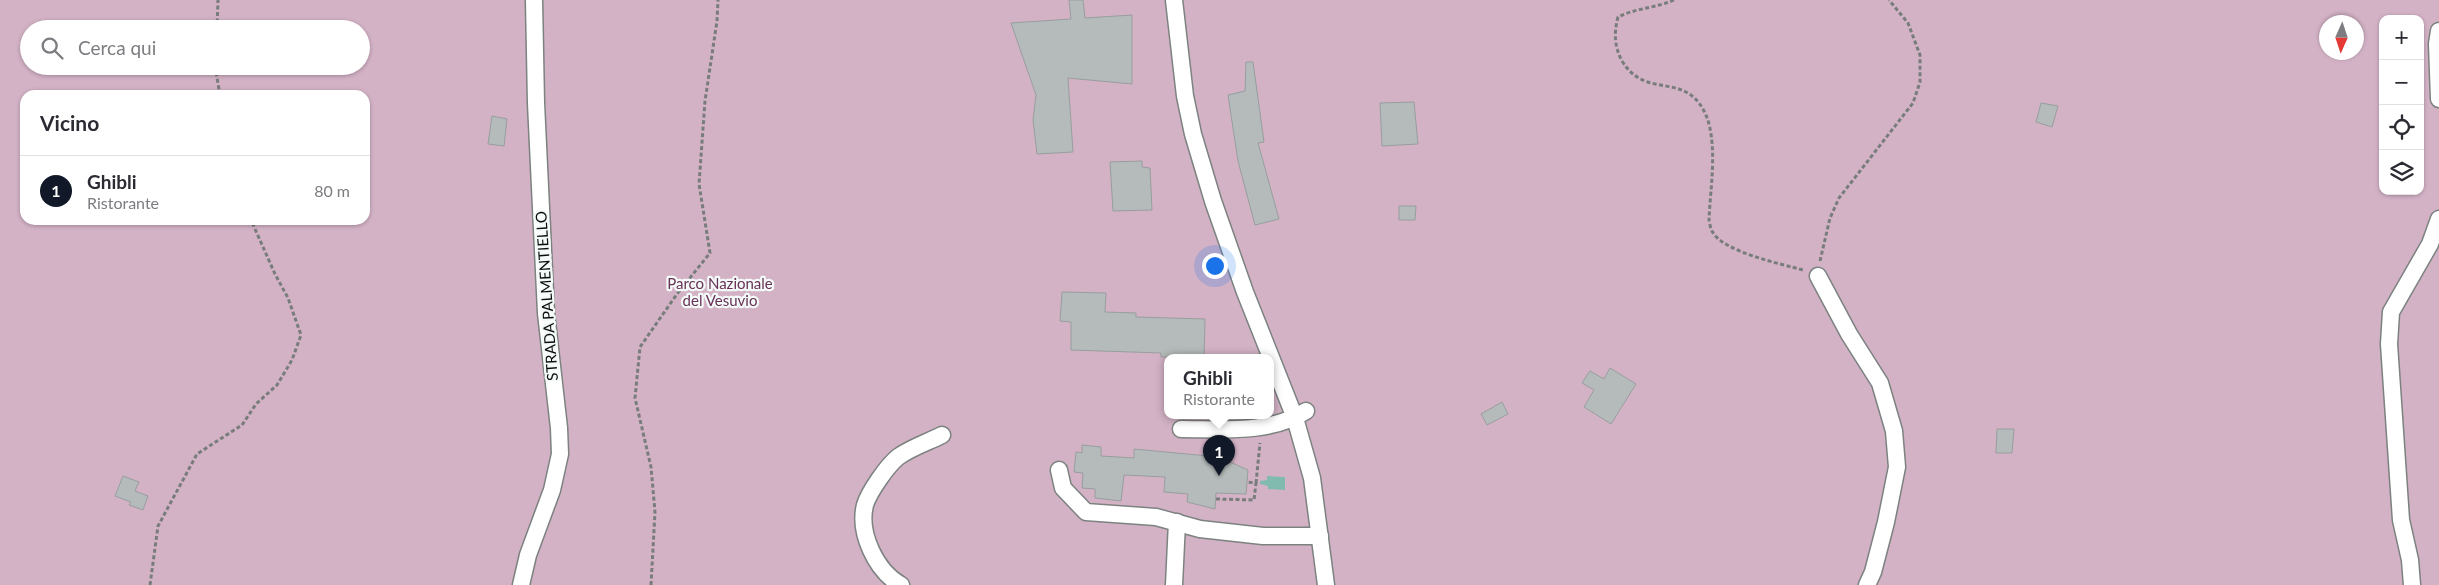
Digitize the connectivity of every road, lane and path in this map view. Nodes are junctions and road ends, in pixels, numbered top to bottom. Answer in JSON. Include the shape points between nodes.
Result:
{"nodes":[{"id":1,"x":218,"y":0,"type":"edge"},
{"id":2,"x":534,"y":0,"type":"edge"},
{"id":3,"x":718,"y":0,"type":"edge"},
{"id":4,"x":1174,"y":0,"type":"edge"},
{"id":5,"x":1674,"y":0,"type":"edge"},
{"id":6,"x":1889,"y":0,"type":"edge"},
{"id":7,"x":217,"y":20,"type":"edge"},
{"id":8,"x":2439,"y":31,"type":"edge"},
{"id":9,"x":217,"y":75,"type":"edge"},
{"id":10,"x":219,"y":90,"type":"edge"},
{"id":11,"x":2439,"y":99,"type":"edge"},
{"id":12,"x":2439,"y":219,"type":"edge"},
{"id":13,"x":253,"y":225,"type":"edge"},
{"id":14,"x":1818,"y":276,"type":"junction"},
{"id":15,"x":1273,"y":354,"type":"edge"},
{"id":16,"x":1274,"y":356,"type":"edge"},
{"id":17,"x":1300,"y":415,"type":"junction"},
{"id":18,"x":1262,"y":426,"type":"junction"},
{"id":19,"x":1181,"y":429,"type":"dead end"},
{"id":20,"x":942,"y":435,"type":"dead end"},
{"id":21,"x":1059,"y":470,"type":"dead end"},
{"id":22,"x":1247,"y":482,"type":"dead end"},
{"id":23,"x":1256,"y":483,"type":"junction"},
{"id":24,"x":1216,"y":499,"type":"dead end"},
{"id":25,"x":1177,"y":522,"type":"junction"},
{"id":26,"x":1320,"y":536,"type":"junction"},
{"id":27,"x":150,"y":585,"type":"edge"},
{"id":28,"x":521,"y":585,"type":"edge"},
{"id":29,"x":651,"y":585,"type":"edge"},
{"id":30,"x":901,"y":585,"type":"edge"},
{"id":31,"x":1174,"y":585,"type":"edge"},
{"id":32,"x":1326,"y":585,"type":"edge"},
{"id":33,"x":1866,"y":585,"type":"edge"},
{"id":34,"x":2412,"y":585,"type":"edge"}],
"edges":[{"from":1,"to":7,"type":"path"},
{"from":2,"to":28,"type":"street","name":"STRADA PALMENTIELLO","via":[[546,313],[560,454],[552,490],[528,555]]},
{"from":3,"to":29,"type":"path","via":[[705,100],[699,184],[710,253],[640,347],[635,398],[651,467],[655,512]]},
{"from":4,"to":15,"type":"street","via":[[1185,96],[1193,134],[1242,283]]},
{"from":5,"to":14,"type":"path","via":[[1618,17],[1615,32],[1618,53],[1630,73],[1639,80],[1684,91],[1699,103],[1712,139],[1709,220],[1712,232],[1721,242],[1762,261]]},
{"from":6,"to":14,"type":"path","via":[[1908,23],[1920,56],[1920,82],[1913,104],[1839,198],[1830,218]]},
{"from":8,"to":11,"type":"street"},
{"from":9,"to":10,"type":"path"},
{"from":12,"to":34,"type":"street","via":[[2430,244],[2391,312],[2389,344],[2402,520]]},
{"from":13,"to":27,"type":"path","via":[[288,298],[301,335],[292,360],[277,385],[256,404],[242,425],[196,454],[158,526]]},
{"from":14,"to":33,"type":"street","via":[[1880,383],[1894,431],[1897,467],[1873,572]]},
{"from":16,"to":17,"type":"street"},
{"from":17,"to":18,"type":"street"},
{"from":17,"to":26,"type":"street"},
{"from":18,"to":19,"type":"street","via":[[1236,430]]},
{"from":18,"to":23,"type":"path"},
{"from":20,"to":30,"type":"street","via":[[898,458],[878,482],[865,505],[864,526],[868,546]]},
{"from":21,"to":25,"type":"street","via":[[1063,488],[1086,512],[1156,517]]},
{"from":22,"to":23,"type":"path"},
{"from":23,"to":24,"type":"path","via":[[1254,500]]},
{"from":25,"to":26,"type":"street","via":[[1200,529],[1263,536]]},
{"from":25,"to":31,"type":"street"},
{"from":26,"to":32,"type":"street"}]}
